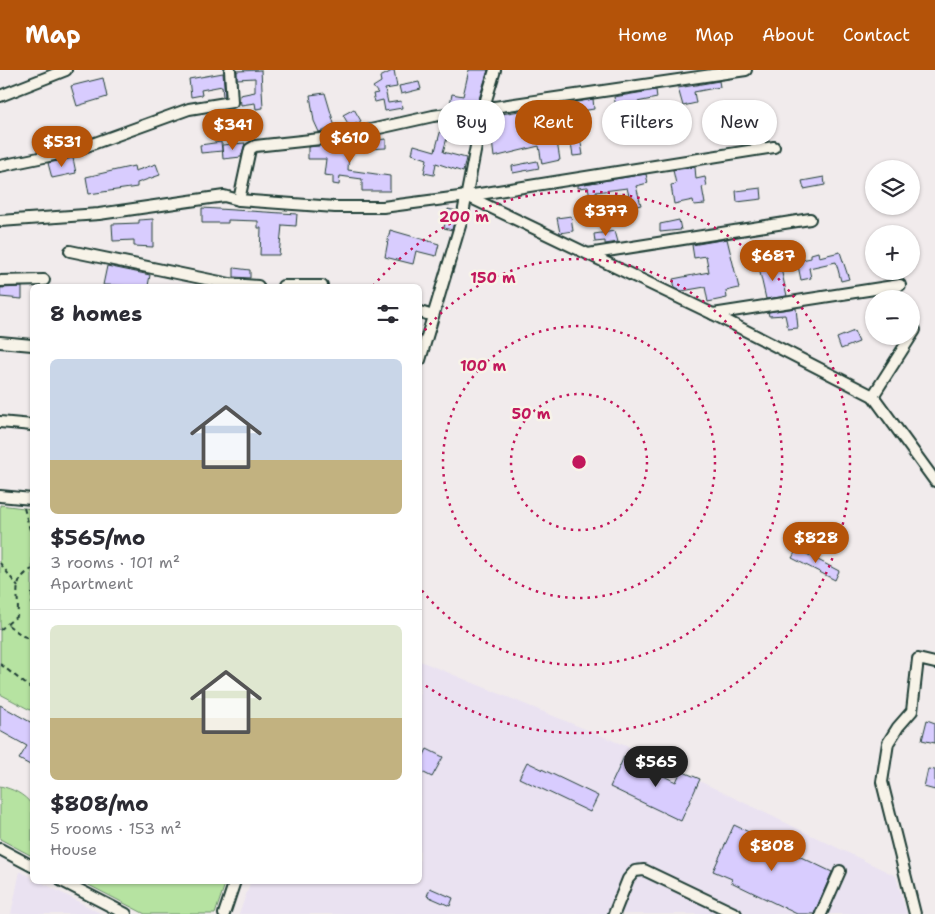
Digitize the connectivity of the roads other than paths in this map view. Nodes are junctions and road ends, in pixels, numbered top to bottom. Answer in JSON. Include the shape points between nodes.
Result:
{"nodes":[{"id":1,"x":66,"y":70,"type":"edge"},
{"id":2,"x":230,"y":70,"type":"edge"},
{"id":3,"x":495,"y":70,"type":"edge"},
{"id":4,"x":746,"y":70,"type":"edge"},
{"id":5,"x":0,"y":96,"type":"edge"},
{"id":6,"x":487,"y":100,"type":"edge"},
{"id":7,"x":505,"y":107,"type":"edge"},
{"id":8,"x":438,"y":117,"type":"edge"},
{"id":9,"x":477,"y":145,"type":"edge"},
{"id":10,"x":774,"y":147,"type":"dead end"},
{"id":11,"x":0,"y":166,"type":"edge"},
{"id":12,"x":467,"y":196,"type":"junction"},
{"id":13,"x":239,"y":200,"type":"junction"},
{"id":14,"x":810,"y":220,"type":"dead end"},
{"id":15,"x":0,"y":221,"type":"edge"},
{"id":16,"x":70,"y":251,"type":"dead end"},
{"id":17,"x":588,"y":254,"type":"junction"},
{"id":18,"x":44,"y":280,"type":"dead end"},
{"id":19,"x":0,"y":281,"type":"edge"},
{"id":20,"x":230,"y":284,"type":"edge"},
{"id":21,"x":900,"y":285,"type":"dead end"},
{"id":22,"x":422,"y":313,"type":"edge"},
{"id":23,"x":713,"y":314,"type":"junction"},
{"id":24,"x":432,"y":316,"type":"junction"},
{"id":25,"x":0,"y":342,"type":"edge"},
{"id":26,"x":30,"y":345,"type":"edge"},
{"id":27,"x":905,"y":345,"type":"edge"},
{"id":28,"x":422,"y":353,"type":"edge"},
{"id":29,"x":873,"y":396,"type":"junction"},
{"id":30,"x":0,"y":422,"type":"edge"},
{"id":31,"x":30,"y":425,"type":"edge"},
{"id":32,"x":935,"y":481,"type":"edge"},
{"id":33,"x":0,"y":496,"type":"edge"},
{"id":34,"x":28,"y":502,"type":"edge"},
{"id":35,"x":935,"y":662,"type":"edge"},
{"id":36,"x":0,"y":849,"type":"edge"},
{"id":37,"x":30,"y":865,"type":"edge"},
{"id":38,"x":840,"y":871,"type":"dead end"},
{"id":39,"x":68,"y":884,"type":"edge"},
{"id":40,"x":234,"y":884,"type":"edge"},
{"id":41,"x":126,"y":914,"type":"edge"},
{"id":42,"x":224,"y":914,"type":"edge"},
{"id":43,"x":614,"y":914,"type":"edge"},
{"id":44,"x":736,"y":914,"type":"edge"},
{"id":45,"x":821,"y":914,"type":"edge"},
{"id":46,"x":915,"y":914,"type":"edge"}],
"edges":[{"from":1,"to":5,"type":"street"},
{"from":2,"to":11,"type":"street","via":[[232,102],[188,109],[73,151]]},
{"from":3,"to":6,"type":"street"},
{"from":4,"to":7,"type":"street"},
{"from":8,"to":13,"type":"street","via":[[339,137],[255,146],[250,149]]},
{"from":9,"to":12,"type":"street"},
{"from":10,"to":12,"type":"street"},
{"from":12,"to":13,"type":"street","via":[[383,207]]},
{"from":12,"to":17,"type":"street"},
{"from":12,"to":24,"type":"street"},
{"from":13,"to":15,"type":"street","via":[[224,196],[99,214]]},
{"from":14,"to":17,"type":"street"},
{"from":16,"to":20,"type":"street"},
{"from":17,"to":23,"type":"street"},
{"from":18,"to":19,"type":"street"},
{"from":21,"to":23,"type":"street"},
{"from":22,"to":24,"type":"street"},
{"from":23,"to":29,"type":"street"},
{"from":24,"to":28,"type":"street"},
{"from":25,"to":26,"type":"street"},
{"from":27,"to":29,"type":"street"},
{"from":29,"to":32,"type":"street"},
{"from":30,"to":31,"type":"street"},
{"from":33,"to":34,"type":"street"},
{"from":35,"to":46,"type":"street","via":[[918,659],[912,711],[888,743],[882,782]]},
{"from":36,"to":37,"type":"street"},
{"from":38,"to":45,"type":"street"},
{"from":39,"to":41,"type":"street"},
{"from":40,"to":42,"type":"street"},
{"from":43,"to":44,"type":"street","via":[[628,879],[635,871],[644,870]]}]}
